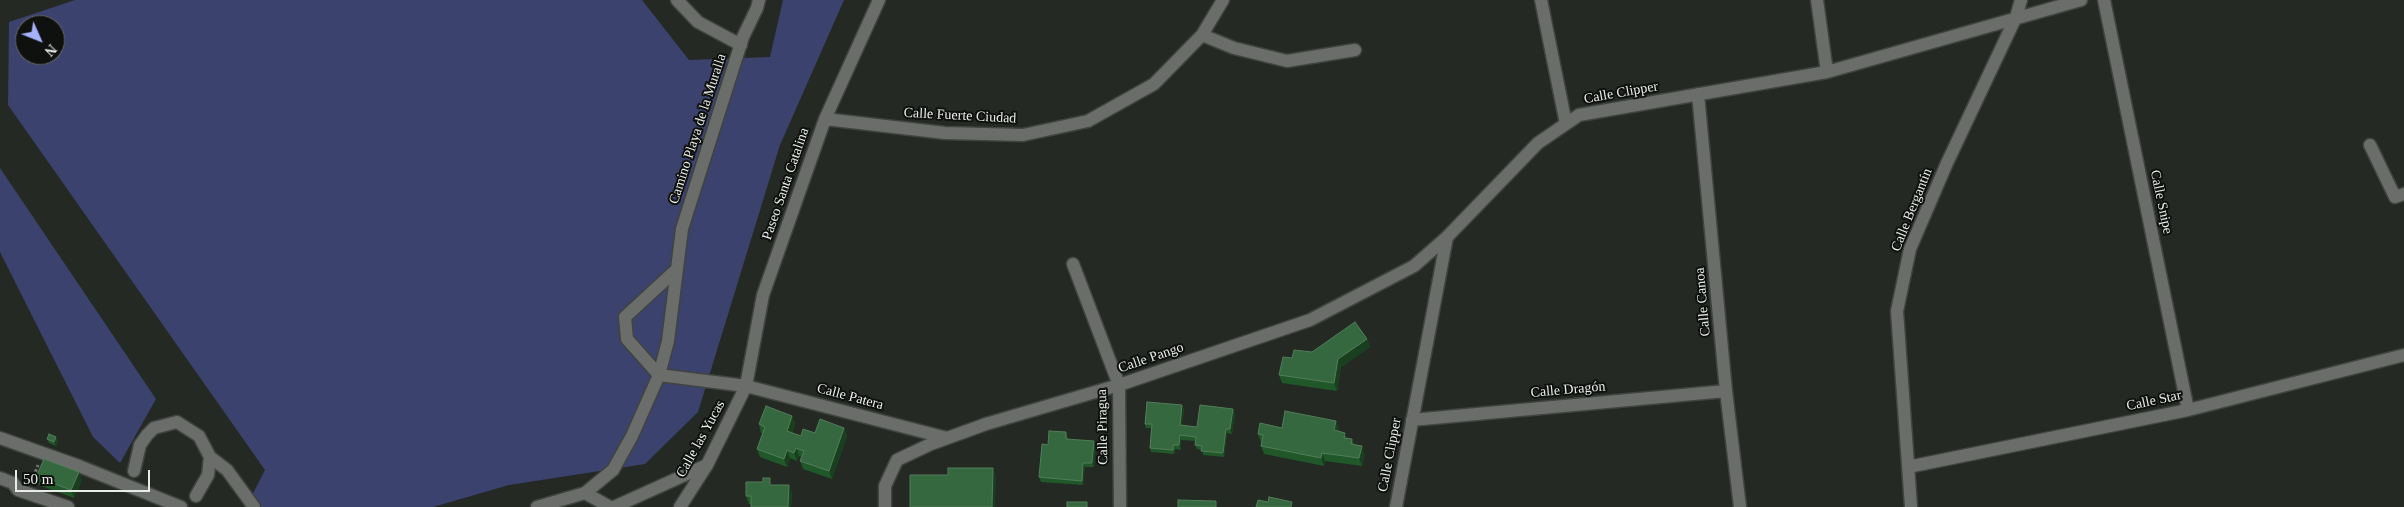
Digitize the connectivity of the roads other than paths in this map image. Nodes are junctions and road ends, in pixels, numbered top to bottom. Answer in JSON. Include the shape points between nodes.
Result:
{"nodes":[{"id":1,"x":677,"y":0,"type":"edge"},
{"id":2,"x":691,"y":0,"type":"edge"},
{"id":3,"x":758,"y":0,"type":"edge"},
{"id":4,"x":879,"y":0,"type":"edge"},
{"id":5,"x":1223,"y":0,"type":"edge"},
{"id":6,"x":1541,"y":0,"type":"edge"},
{"id":7,"x":1817,"y":0,"type":"edge"},
{"id":8,"x":2021,"y":0,"type":"edge"},
{"id":9,"x":2081,"y":0,"type":"edge"},
{"id":10,"x":2104,"y":0,"type":"edge"},
{"id":11,"x":2016,"y":17,"type":"junction"},
{"id":12,"x":698,"y":22,"type":"junction"},
{"id":13,"x":1202,"y":35,"type":"junction"},
{"id":14,"x":741,"y":45,"type":"junction"},
{"id":15,"x":1354,"y":50,"type":"dead end"},
{"id":16,"x":1827,"y":72,"type":"junction"},
{"id":17,"x":1698,"y":94,"type":"junction"},
{"id":18,"x":825,"y":118,"type":"junction"},
{"id":19,"x":1566,"y":124,"type":"junction"},
{"id":20,"x":2370,"y":145,"type":"dead end"},
{"id":21,"x":2404,"y":194,"type":"edge"},
{"id":22,"x":1447,"y":237,"type":"junction"},
{"id":23,"x":1073,"y":264,"type":"dead end"},
{"id":24,"x":676,"y":270,"type":"junction"},
{"id":25,"x":2404,"y":355,"type":"edge"},
{"id":26,"x":659,"y":375,"type":"junction"},
{"id":27,"x":1119,"y":385,"type":"junction"},
{"id":28,"x":746,"y":386,"type":"junction"},
{"id":29,"x":1726,"y":391,"type":"junction"},
{"id":30,"x":2188,"y":410,"type":"junction"},
{"id":31,"x":1412,"y":420,"type":"junction"},
{"id":32,"x":0,"y":438,"type":"edge"},
{"id":33,"x":947,"y":438,"type":"junction"},
{"id":34,"x":210,"y":457,"type":"junction"},
{"id":35,"x":707,"y":465,"type":"junction"},
{"id":36,"x":1908,"y":466,"type":"junction"},
{"id":37,"x":134,"y":471,"type":"dead end"},
{"id":38,"x":0,"y":478,"type":"edge"},
{"id":39,"x":0,"y":487,"type":"edge"},
{"id":40,"x":23,"y":492,"type":"junction"},
{"id":41,"x":584,"y":493,"type":"junction"},
{"id":42,"x":196,"y":496,"type":"dead end"},
{"id":43,"x":68,"y":507,"type":"edge"},
{"id":44,"x":181,"y":507,"type":"edge"},
{"id":45,"x":254,"y":507,"type":"edge"},
{"id":46,"x":537,"y":507,"type":"edge"},
{"id":47,"x":612,"y":507,"type":"edge"},
{"id":48,"x":680,"y":507,"type":"edge"},
{"id":49,"x":885,"y":507,"type":"edge"},
{"id":50,"x":1120,"y":507,"type":"edge"},
{"id":51,"x":1396,"y":507,"type":"edge"},
{"id":52,"x":1740,"y":507,"type":"edge"},
{"id":53,"x":1911,"y":507,"type":"edge"}],
"edges":[{"from":1,"to":12,"type":"street"},
{"from":2,"to":12,"type":"street"},
{"from":3,"to":14,"type":"street","name":"Camino Playa de la Muralla"},
{"from":4,"to":18,"type":"street","name":"Paseo Santa Catalina"},
{"from":5,"to":13,"type":"street","name":"Calle Fuerte Ciudad"},
{"from":6,"to":19,"type":"street"},
{"from":7,"to":16,"type":"street"},
{"from":8,"to":11,"type":"street","name":"Calle Bergantín"},
{"from":9,"to":11,"type":"street","name":"Calle Clipper"},
{"from":10,"to":30,"type":"street","name":"Calle Snipe"},
{"from":11,"to":16,"type":"street","name":"Calle Clipper"},
{"from":11,"to":36,"type":"street","name":"Calle Bergantín","via":[[1910,249],[1897,310]]},
{"from":12,"to":14,"type":"street"},
{"from":13,"to":15,"type":"street","via":[[1234,48],[1287,61]]},
{"from":13,"to":18,"type":"street","name":"Calle Fuerte Ciudad","via":[[1154,84],[1088,121],[1023,135],[945,133]]},
{"from":14,"to":24,"type":"street","name":"Camino Playa de la Muralla","via":[[682,229]]},
{"from":16,"to":17,"type":"street","name":"Calle Clipper"},
{"from":17,"to":19,"type":"street","name":"Calle Clipper","via":[[1579,115]]},
{"from":17,"to":29,"type":"street","name":"Calle Canoa"},
{"from":18,"to":28,"type":"street","name":"Paseo Santa Catalina","via":[[763,295]]},
{"from":19,"to":22,"type":"street","name":"Calle Clipper","via":[[1538,143]]},
{"from":20,"to":21,"type":"street","via":[[2395,197]]},
{"from":22,"to":27,"type":"street","name":"Calle Pango","via":[[1414,266],[1310,320]]},
{"from":22,"to":31,"type":"street","name":"Calle Clipper"},
{"from":23,"to":27,"type":"street","name":"Calle Piragua"},
{"from":24,"to":26,"type":"street","name":"Camino Playa de la Muralla","via":[[668,341]]},
{"from":24,"to":26,"type":"street","via":[[625,317],[627,339]]},
{"from":25,"to":30,"type":"street","name":"Calle Star"},
{"from":26,"to":28,"type":"street"},
{"from":26,"to":41,"type":"street","name":"Camino Playa de la Muralla","via":[[613,470]]},
{"from":27,"to":33,"type":"street","name":"Calle Pango"},
{"from":27,"to":50,"type":"street","name":"Calle Piragua"},
{"from":28,"to":33,"type":"street","name":"Calle Patera"},
{"from":28,"to":35,"type":"street","name":"Calle las Yucas"},
{"from":29,"to":31,"type":"street","name":"Calle Dragón"},
{"from":29,"to":52,"type":"street","name":"Calle Canoa"},
{"from":30,"to":36,"type":"street","name":"Calle Star"},
{"from":31,"to":51,"type":"street","name":"Calle Clipper"},
{"from":32,"to":44,"type":"street"},
{"from":33,"to":49,"type":"street","name":"Calle Pango","via":[[897,460],[885,486]]},
{"from":34,"to":37,"type":"street","via":[[199,436],[189,428],[177,422],[167,423],[154,428],[140,445]]},
{"from":34,"to":42,"type":"street","via":[[208,475]]},
{"from":34,"to":45,"type":"street","via":[[227,470]]},
{"from":35,"to":47,"type":"street"},
{"from":35,"to":48,"type":"street","name":"Calle las Yucas"},
{"from":36,"to":53,"type":"street","name":"Calle Bergantín"},
{"from":38,"to":40,"type":"street"},
{"from":39,"to":40,"type":"street"},
{"from":40,"to":43,"type":"street"},
{"from":41,"to":46,"type":"street","name":"Camino Playa de la Muralla"},
{"from":41,"to":47,"type":"street"}]}
